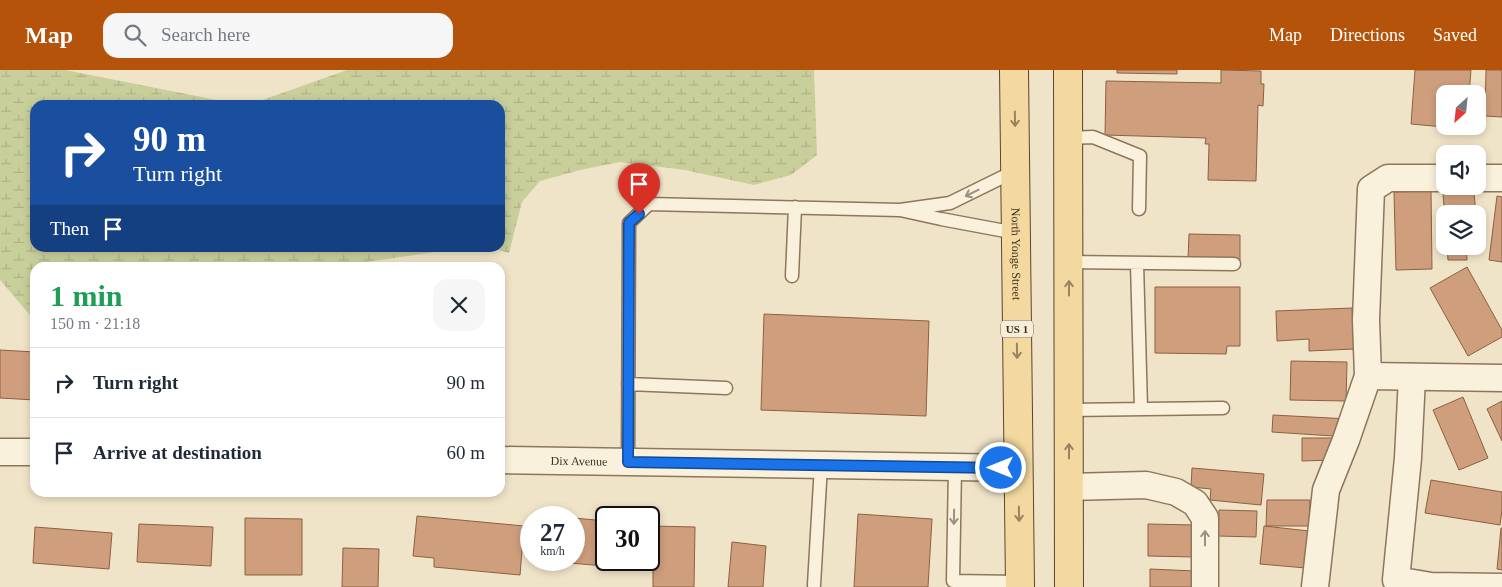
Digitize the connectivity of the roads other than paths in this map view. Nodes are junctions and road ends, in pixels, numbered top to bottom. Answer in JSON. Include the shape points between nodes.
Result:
{"nodes":[{"id":1,"x":1014,"y":70,"type":"edge"},
{"id":2,"x":1068,"y":70,"type":"edge"},
{"id":3,"x":1068,"y":138,"type":"junction"},
{"id":4,"x":1016,"y":171,"type":"junction"},
{"id":5,"x":1436,"y":178,"type":"edge"},
{"id":6,"x":1486,"y":178,"type":"edge"},
{"id":7,"x":1502,"y":178,"type":"edge"},
{"id":8,"x":795,"y":207,"type":"junction"},
{"id":9,"x":1139,"y":209,"type":"dead end"},
{"id":10,"x":900,"y":210,"type":"junction"},
{"id":11,"x":1016,"y":233,"type":"junction"},
{"id":12,"x":1069,"y":262,"type":"junction"},
{"id":13,"x":1137,"y":263,"type":"junction"},
{"id":14,"x":1234,"y":264,"type":"dead end"},
{"id":15,"x":792,"y":276,"type":"dead end"},
{"id":16,"x":1368,"y":376,"type":"junction"},
{"id":17,"x":1412,"y":377,"type":"junction"},
{"id":18,"x":1502,"y":378,"type":"edge"},
{"id":19,"x":628,"y":384,"type":"junction"},
{"id":20,"x":726,"y":388,"type":"dead end"},
{"id":21,"x":1223,"y":408,"type":"dead end"},
{"id":22,"x":1141,"y":409,"type":"junction"},
{"id":23,"x":1069,"y":410,"type":"junction"},
{"id":24,"x":0,"y":452,"type":"edge"},
{"id":25,"x":30,"y":452,"type":"edge"},
{"id":26,"x":505,"y":460,"type":"edge"},
{"id":27,"x":628,"y":462,"type":"junction"},
{"id":28,"x":822,"y":465,"type":"junction"},
{"id":29,"x":956,"y":468,"type":"junction"},
{"id":30,"x":1018,"y":468,"type":"junction"},
{"id":31,"x":1069,"y":487,"type":"junction"},
{"id":32,"x":1393,"y":583,"type":"edge"},
{"id":33,"x":814,"y":585,"type":"dead end"},
{"id":34,"x":1020,"y":585,"type":"edge"},
{"id":35,"x":1069,"y":587,"type":"edge"},
{"id":36,"x":1205,"y":587,"type":"edge"},
{"id":37,"x":1315,"y":587,"type":"edge"},
{"id":38,"x":1502,"y":587,"type":"edge"}],
"edges":[{"from":1,"to":4,"type":"main road","name":"North Yonge Street","number":"US 1","one_way":true},
{"from":2,"to":3,"type":"main road"},
{"from":3,"to":9,"type":"lane","via":[[1093,137],[1140,156]]},
{"from":3,"to":12,"type":"main road"},
{"from":4,"to":10,"type":"lane","one_way":true,"via":[[950,203]]},
{"from":4,"to":11,"type":"main road","name":"North Yonge Street","number":"US 1"},
{"from":5,"to":16,"type":"street","via":[[1388,178],[1371,189],[1366,320]]},
{"from":6,"to":7,"type":"street"},
{"from":8,"to":10,"type":"lane"},
{"from":8,"to":15,"type":"lane"},
{"from":8,"to":19,"type":"lane","via":[[649,204],[629,223]]},
{"from":10,"to":11,"type":"lane"},
{"from":11,"to":30,"type":"main road","name":"North Yonge Street","number":"US 1","one_way":true},
{"from":12,"to":13,"type":"lane"},
{"from":23,"to":12,"type":"main road","one_way":true},
{"from":13,"to":14,"type":"lane"},
{"from":13,"to":22,"type":"lane"},
{"from":16,"to":17,"type":"street"},
{"from":16,"to":37,"type":"street","via":[[1326,490]]},
{"from":17,"to":18,"type":"street"},
{"from":17,"to":32,"type":"street","via":[[1408,458]]},
{"from":19,"to":20,"type":"lane"},
{"from":19,"to":27,"type":"lane"},
{"from":21,"to":22,"type":"lane"},
{"from":22,"to":23,"type":"lane"},
{"from":31,"to":23,"type":"main road","one_way":true},
{"from":24,"to":25,"type":"street"},
{"from":26,"to":27,"type":"street","name":"Dix Avenue"},
{"from":27,"to":28,"type":"street","name":"Dix Avenue"},
{"from":28,"to":29,"type":"street","name":"Dix Avenue"},
{"from":28,"to":33,"type":"lane"},
{"from":29,"to":30,"type":"street","name":"Dix Avenue"},
{"from":29,"to":34,"type":"lane","one_way":true,"via":[[953,581]]},
{"from":30,"to":34,"type":"main road","name":"North Yonge Street","number":"US 1","one_way":true},
{"from":31,"to":35,"type":"main road"},
{"from":36,"to":31,"type":"street","one_way":true,"via":[[1205,518],[1195,503],[1176,492],[1146,485]]},
{"from":32,"to":38,"type":"street"}]}
